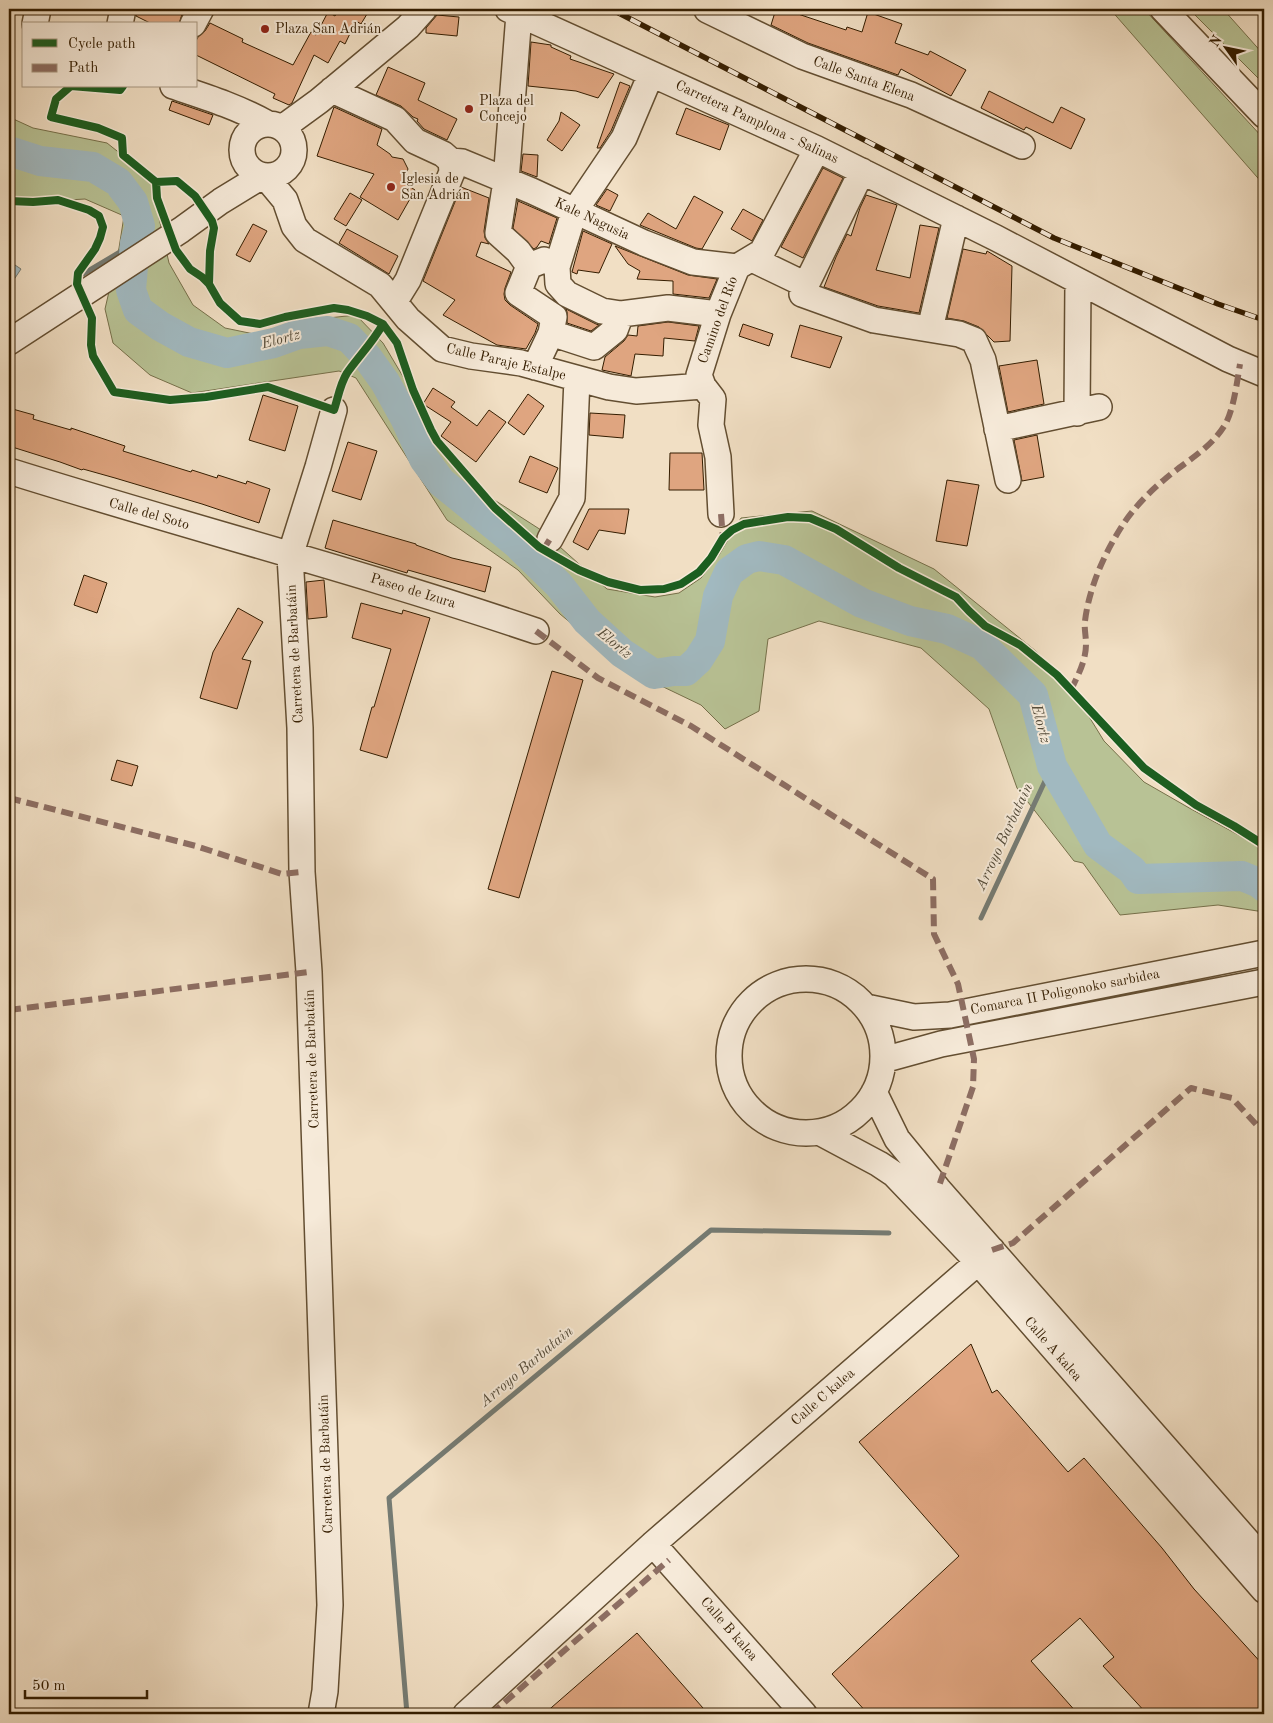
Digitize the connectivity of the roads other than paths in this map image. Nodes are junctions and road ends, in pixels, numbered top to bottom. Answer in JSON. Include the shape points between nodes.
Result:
{"nodes":[{"id":1,"x":38,"y":9,"type":"edge"},
{"id":2,"x":123,"y":9,"type":"edge"},
{"id":3,"x":201,"y":9,"type":"edge"},
{"id":4,"x":424,"y":9,"type":"edge"},
{"id":5,"x":707,"y":9,"type":"edge"},
{"id":6,"x":1163,"y":9,"type":"edge"},
{"id":7,"x":514,"y":11,"type":"edge"},
{"id":8,"x":35,"y":22,"type":"edge"},
{"id":9,"x":120,"y":22,"type":"edge"},
{"id":10,"x":194,"y":22,"type":"edge"},
{"id":11,"x":651,"y":74,"type":"junction"},
{"id":12,"x":179,"y":88,"type":"edge"},
{"id":13,"x":326,"y":95,"type":"junction"},
{"id":14,"x":220,"y":102,"type":"junction"},
{"id":15,"x":1264,"y":115,"type":"edge"},
{"id":16,"x":283,"y":141,"type":"junction"},
{"id":17,"x":1022,"y":146,"type":"dead end"},
{"id":18,"x":817,"y":149,"type":"junction"},
{"id":19,"x":450,"y":161,"type":"junction"},
{"id":20,"x":254,"y":163,"type":"junction"},
{"id":21,"x":862,"y":171,"type":"junction"},
{"id":22,"x":506,"y":181,"type":"junction"},
{"id":23,"x":285,"y":200,"type":"junction"},
{"id":24,"x":574,"y":212,"type":"junction"},
{"id":25,"x":956,"y":218,"type":"junction"},
{"id":26,"x":744,"y":263,"type":"junction"},
{"id":27,"x":529,"y":266,"type":"junction"},
{"id":28,"x":557,"y":267,"type":"junction"},
{"id":29,"x":1078,"y":282,"type":"junction"},
{"id":30,"x":806,"y":285,"type":"junction"},
{"id":31,"x":395,"y":301,"type":"junction"},
{"id":32,"x":621,"y":314,"type":"junction"},
{"id":33,"x":718,"y":314,"type":"junction"},
{"id":34,"x":930,"y":329,"type":"junction"},
{"id":35,"x":551,"y":333,"type":"junction"},
{"id":36,"x":9,"y":342,"type":"edge"},
{"id":37,"x":535,"y":367,"type":"junction"},
{"id":38,"x":1264,"y":374,"type":"edge"},
{"id":39,"x":577,"y":379,"type":"junction"},
{"id":40,"x":702,"y":386,"type":"junction"},
{"id":41,"x":334,"y":410,"type":"dead end"},
{"id":42,"x":997,"y":429,"type":"junction"},
{"id":43,"x":9,"y":471,"type":"edge"},
{"id":44,"x":1008,"y":480,"type":"dead end"},
{"id":45,"x":721,"y":514,"type":"dead end"},
{"id":46,"x":550,"y":539,"type":"dead end"},
{"id":47,"x":290,"y":556,"type":"junction"},
{"id":48,"x":536,"y":631,"type":"dead end"},
{"id":49,"x":1264,"y":953,"type":"edge"},
{"id":50,"x":1264,"y":982,"type":"edge"},
{"id":51,"x":866,"y":1007,"type":"junction"},
{"id":52,"x":883,"y":1060,"type":"junction"},
{"id":53,"x":874,"y":1092,"type":"junction"},
{"id":54,"x":820,"y":1133,"type":"junction"},
{"id":55,"x":985,"y":1256,"type":"junction"},
{"id":56,"x":653,"y":1544,"type":"junction"},
{"id":57,"x":1264,"y":1560,"type":"edge"},
{"id":58,"x":1264,"y":1590,"type":"edge"},
{"id":59,"x":321,"y":1714,"type":"edge"},
{"id":60,"x":466,"y":1714,"type":"edge"},
{"id":61,"x":804,"y":1714,"type":"edge"}],
"edges":[{"from":1,"to":8,"type":"street"},
{"from":2,"to":9,"type":"street"},
{"from":3,"to":10,"type":"street"},
{"from":4,"to":13,"type":"street","via":[[408,27]]},
{"from":5,"to":17,"type":"street","name":"Calle Santa Elena","via":[[802,56],[912,95]]},
{"from":6,"to":15,"type":"street"},
{"from":7,"to":11,"type":"street","name":"Carretera Pamplona - Salinas"},
{"from":7,"to":22,"type":"street"},
{"from":11,"to":18,"type":"street","name":"Carretera Pamplona - Salinas"},
{"from":11,"to":24,"type":"street","via":[[624,138]]},
{"from":12,"to":14,"type":"street"},
{"from":13,"to":16,"type":"street"},
{"from":13,"to":19,"type":"street","name":"Kale Nagusia","via":[[395,119],[415,141],[443,154]]},
{"from":14,"to":16,"type":"street","via":[[252,115]]},
{"from":14,"to":20,"type":"street"},
{"from":16,"to":20,"type":"street","via":[[278,174]]},
{"from":16,"to":20,"type":"street","via":[[260,125],[253,128]]},
{"from":16,"to":23,"type":"street"},
{"from":18,"to":21,"type":"street","name":"Carretera Pamplona - Salinas"},
{"from":18,"to":26,"type":"street","name":"Camino del Río","via":[[762,252]]},
{"from":19,"to":22,"type":"street","name":"Kale Nagusia","via":[[462,162]]},
{"from":19,"to":31,"type":"street","via":[[452,172],[408,280]]},
{"from":20,"to":23,"type":"street"},
{"from":20,"to":36,"type":"street","via":[[233,182],[221,201]]},
{"from":21,"to":25,"type":"street","name":"Carretera Pamplona - Salinas"},
{"from":21,"to":30,"type":"street"},
{"from":22,"to":24,"type":"street","name":"Kale Nagusia"},
{"from":22,"to":27,"type":"street","via":[[498,233]]},
{"from":23,"to":31,"type":"street","via":[[294,226],[305,240],[380,285]]},
{"from":24,"to":26,"type":"street","name":"Kale Nagusia","via":[[694,262]]},
{"from":24,"to":28,"type":"street"},
{"from":25,"to":29,"type":"street","name":"Carretera Pamplona - Salinas"},
{"from":25,"to":34,"type":"street"},
{"from":26,"to":30,"type":"street","name":"Kale Nagusia"},
{"from":26,"to":33,"type":"street","name":"Camino del Río"},
{"from":27,"to":28,"type":"street","via":[[543,259]]},
{"from":27,"to":35,"type":"street","via":[[518,292],[554,317]]},
{"from":28,"to":32,"type":"street","via":[[558,284],[567,294],[602,310]]},
{"from":29,"to":38,"type":"street","name":"Carretera Pamplona - Salinas","via":[[1228,359]]},
{"from":29,"to":42,"type":"street","via":[[1088,410]]},
{"from":30,"to":34,"type":"street","name":"Kale Nagusia","via":[[802,294],[874,320]]},
{"from":31,"to":37,"type":"street","name":"Calle Paraje Estalpe","via":[[408,319],[442,349]]},
{"from":32,"to":33,"type":"street","via":[[668,308]]},
{"from":32,"to":35,"type":"street","via":[[615,330],[594,347]]},
{"from":33,"to":40,"type":"street","name":"Camino del Río","via":[[699,375]]},
{"from":34,"to":42,"type":"street","name":"Kale Nagusia","via":[[974,340],[983,360]]},
{"from":35,"to":37,"type":"street"},
{"from":37,"to":39,"type":"street","name":"Calle Paraje Estalpe"},
{"from":39,"to":40,"type":"street","name":"Calle Paraje Estalpe","via":[[636,391]]},
{"from":39,"to":46,"type":"street","name":"Calle Paraje Estalpe","via":[[572,498]]},
{"from":40,"to":45,"type":"street","name":"Camino del Río","via":[[713,399],[711,425],[718,457]]},
{"from":41,"to":47,"type":"street","name":"Carretera de Barbatáin"},
{"from":42,"to":44,"type":"street"},
{"from":43,"to":47,"type":"street","name":"Calle del Soto"},
{"from":47,"to":48,"type":"street","name":"Paseo de Izura","via":[[420,592]]},
{"from":47,"to":59,"type":"street","name":"Carretera de Barbatáin","via":[[300,728],[302,872],[309,972],[330,1605]]},
{"from":49,"to":51,"type":"street","name":"Comarca II Poligonoko sarbidea","via":[[950,1015],[914,1017]]},
{"from":50,"to":52,"type":"street","name":"Comarca II Poligonoko sarbidea","via":[[941,1044]]},
{"from":51,"to":52,"type":"street","via":[[882,1041]]},
{"from":51,"to":54,"type":"street","via":[[847,990],[824,981],[799,979],[774,985],[753,999],[738,1019],[729,1042],[728,1067],[736,1091],[751,1112],[771,1126],[795,1134]]},
{"from":52,"to":53,"type":"street"},
{"from":53,"to":54,"type":"street","via":[[861,1111],[842,1125]]},
{"from":53,"to":55,"type":"street","name":"Calle A kalea","via":[[897,1139],[938,1189]]},
{"from":54,"to":55,"type":"street","name":"Calle A kalea","via":[[894,1174]]},
{"from":55,"to":56,"type":"street","name":"Calle C kalea"},
{"from":55,"to":57,"type":"street","name":"Calle A kalea"},
{"from":55,"to":58,"type":"street","name":"Calle A kalea"},
{"from":56,"to":60,"type":"street","name":"Calle C kalea"},
{"from":56,"to":61,"type":"street","name":"Calle B kalea"}]}
